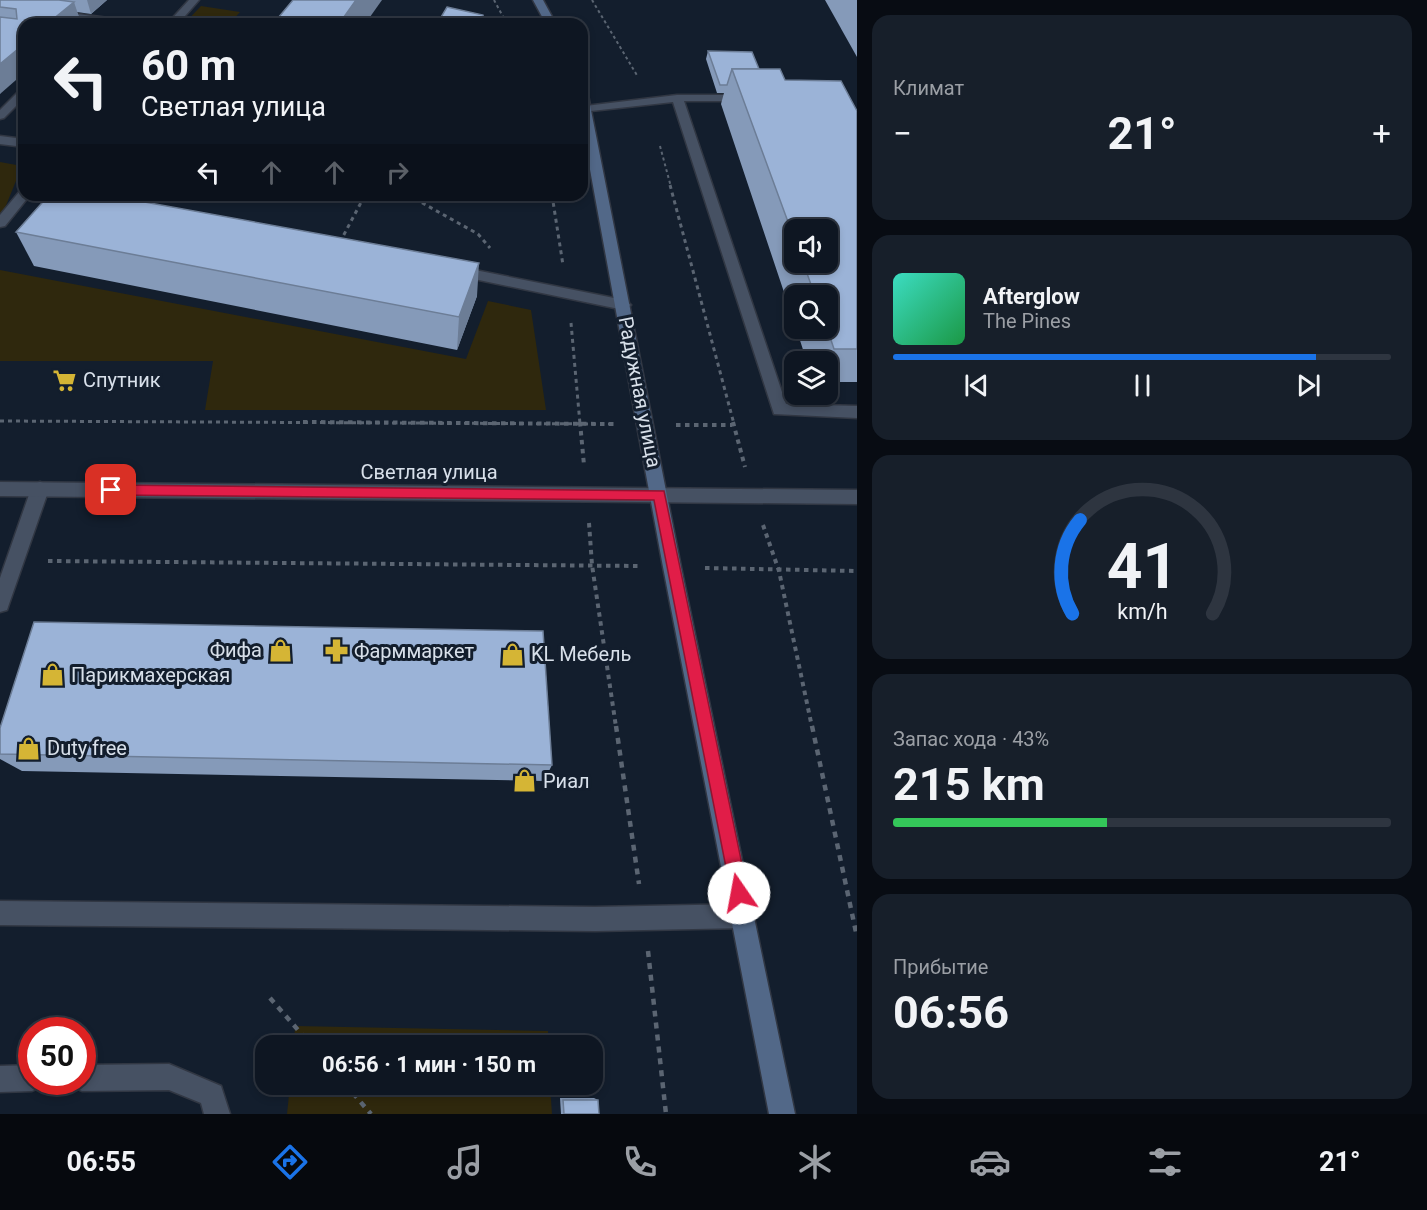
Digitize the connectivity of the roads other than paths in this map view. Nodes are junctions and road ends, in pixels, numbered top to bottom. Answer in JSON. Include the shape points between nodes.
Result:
{"nodes":[{"id":1,"x":194,"y":0,"type":"edge"},
{"id":2,"x":538,"y":0,"type":"edge"},
{"id":3,"x":44,"y":12,"type":"edge"},
{"id":4,"x":88,"y":18,"type":"edge"},
{"id":5,"x":178,"y":18,"type":"edge"},
{"id":6,"x":548,"y":18,"type":"edge"},
{"id":7,"x":18,"y":98,"type":"edge"},
{"id":8,"x":677,"y":98,"type":"junction"},
{"id":9,"x":757,"y":98,"type":"edge"},
{"id":10,"x":588,"y":102,"type":"edge"},
{"id":11,"x":0,"y":116,"type":"edge"},
{"id":12,"x":588,"y":127,"type":"edge"},
{"id":13,"x":0,"y":140,"type":"edge"},
{"id":14,"x":18,"y":142,"type":"edge"},
{"id":15,"x":18,"y":201,"type":"edge"},
{"id":16,"x":0,"y":223,"type":"edge"},
{"id":17,"x":439,"y":267,"type":"edge"},
{"id":18,"x":624,"y":305,"type":"junction"},
{"id":19,"x":857,"y":412,"type":"edge"},
{"id":20,"x":0,"y":489,"type":"edge"},
{"id":21,"x":40,"y":489,"type":"junction"},
{"id":22,"x":659,"y":495,"type":"junction"},
{"id":23,"x":857,"y":497,"type":"edge"},
{"id":24,"x":0,"y":604,"type":"edge"},
{"id":25,"x":0,"y":913,"type":"edge"},
{"id":26,"x":744,"y":916,"type":"junction"},
{"id":27,"x":18,"y":1078,"type":"edge"},
{"id":28,"x":96,"y":1078,"type":"edge"},
{"id":29,"x":0,"y":1079,"type":"edge"},
{"id":30,"x":217,"y":1114,"type":"edge"},
{"id":31,"x":782,"y":1114,"type":"edge"}],
"edges":[{"from":1,"to":5,"type":"street"},
{"from":2,"to":6,"type":"main road"},
{"from":3,"to":4,"type":"street"},
{"from":7,"to":11,"type":"street"},
{"from":8,"to":9,"type":"street"},
{"from":8,"to":10,"type":"street","via":[[648,103]]},
{"from":8,"to":19,"type":"street","via":[[780,410]]},
{"from":12,"to":18,"type":"main road","name":"Радужная улица"},
{"from":13,"to":14,"type":"street"},
{"from":15,"to":16,"type":"street"},
{"from":17,"to":18,"type":"street"},
{"from":18,"to":22,"type":"main road","name":"Радужная улица"},
{"from":20,"to":21,"type":"street","name":"Светлая улица"},
{"from":21,"to":22,"type":"street","name":"Светлая улица"},
{"from":21,"to":24,"type":"street"},
{"from":22,"to":23,"type":"street","name":"Светлая улица"},
{"from":22,"to":26,"type":"main road","name":"Радужная улица"},
{"from":25,"to":26,"type":"street"},
{"from":26,"to":31,"type":"main road","name":"Радужная улица"},
{"from":27,"to":29,"type":"street"},
{"from":28,"to":30,"type":"street","via":[[169,1077],[212,1095]]}]}
